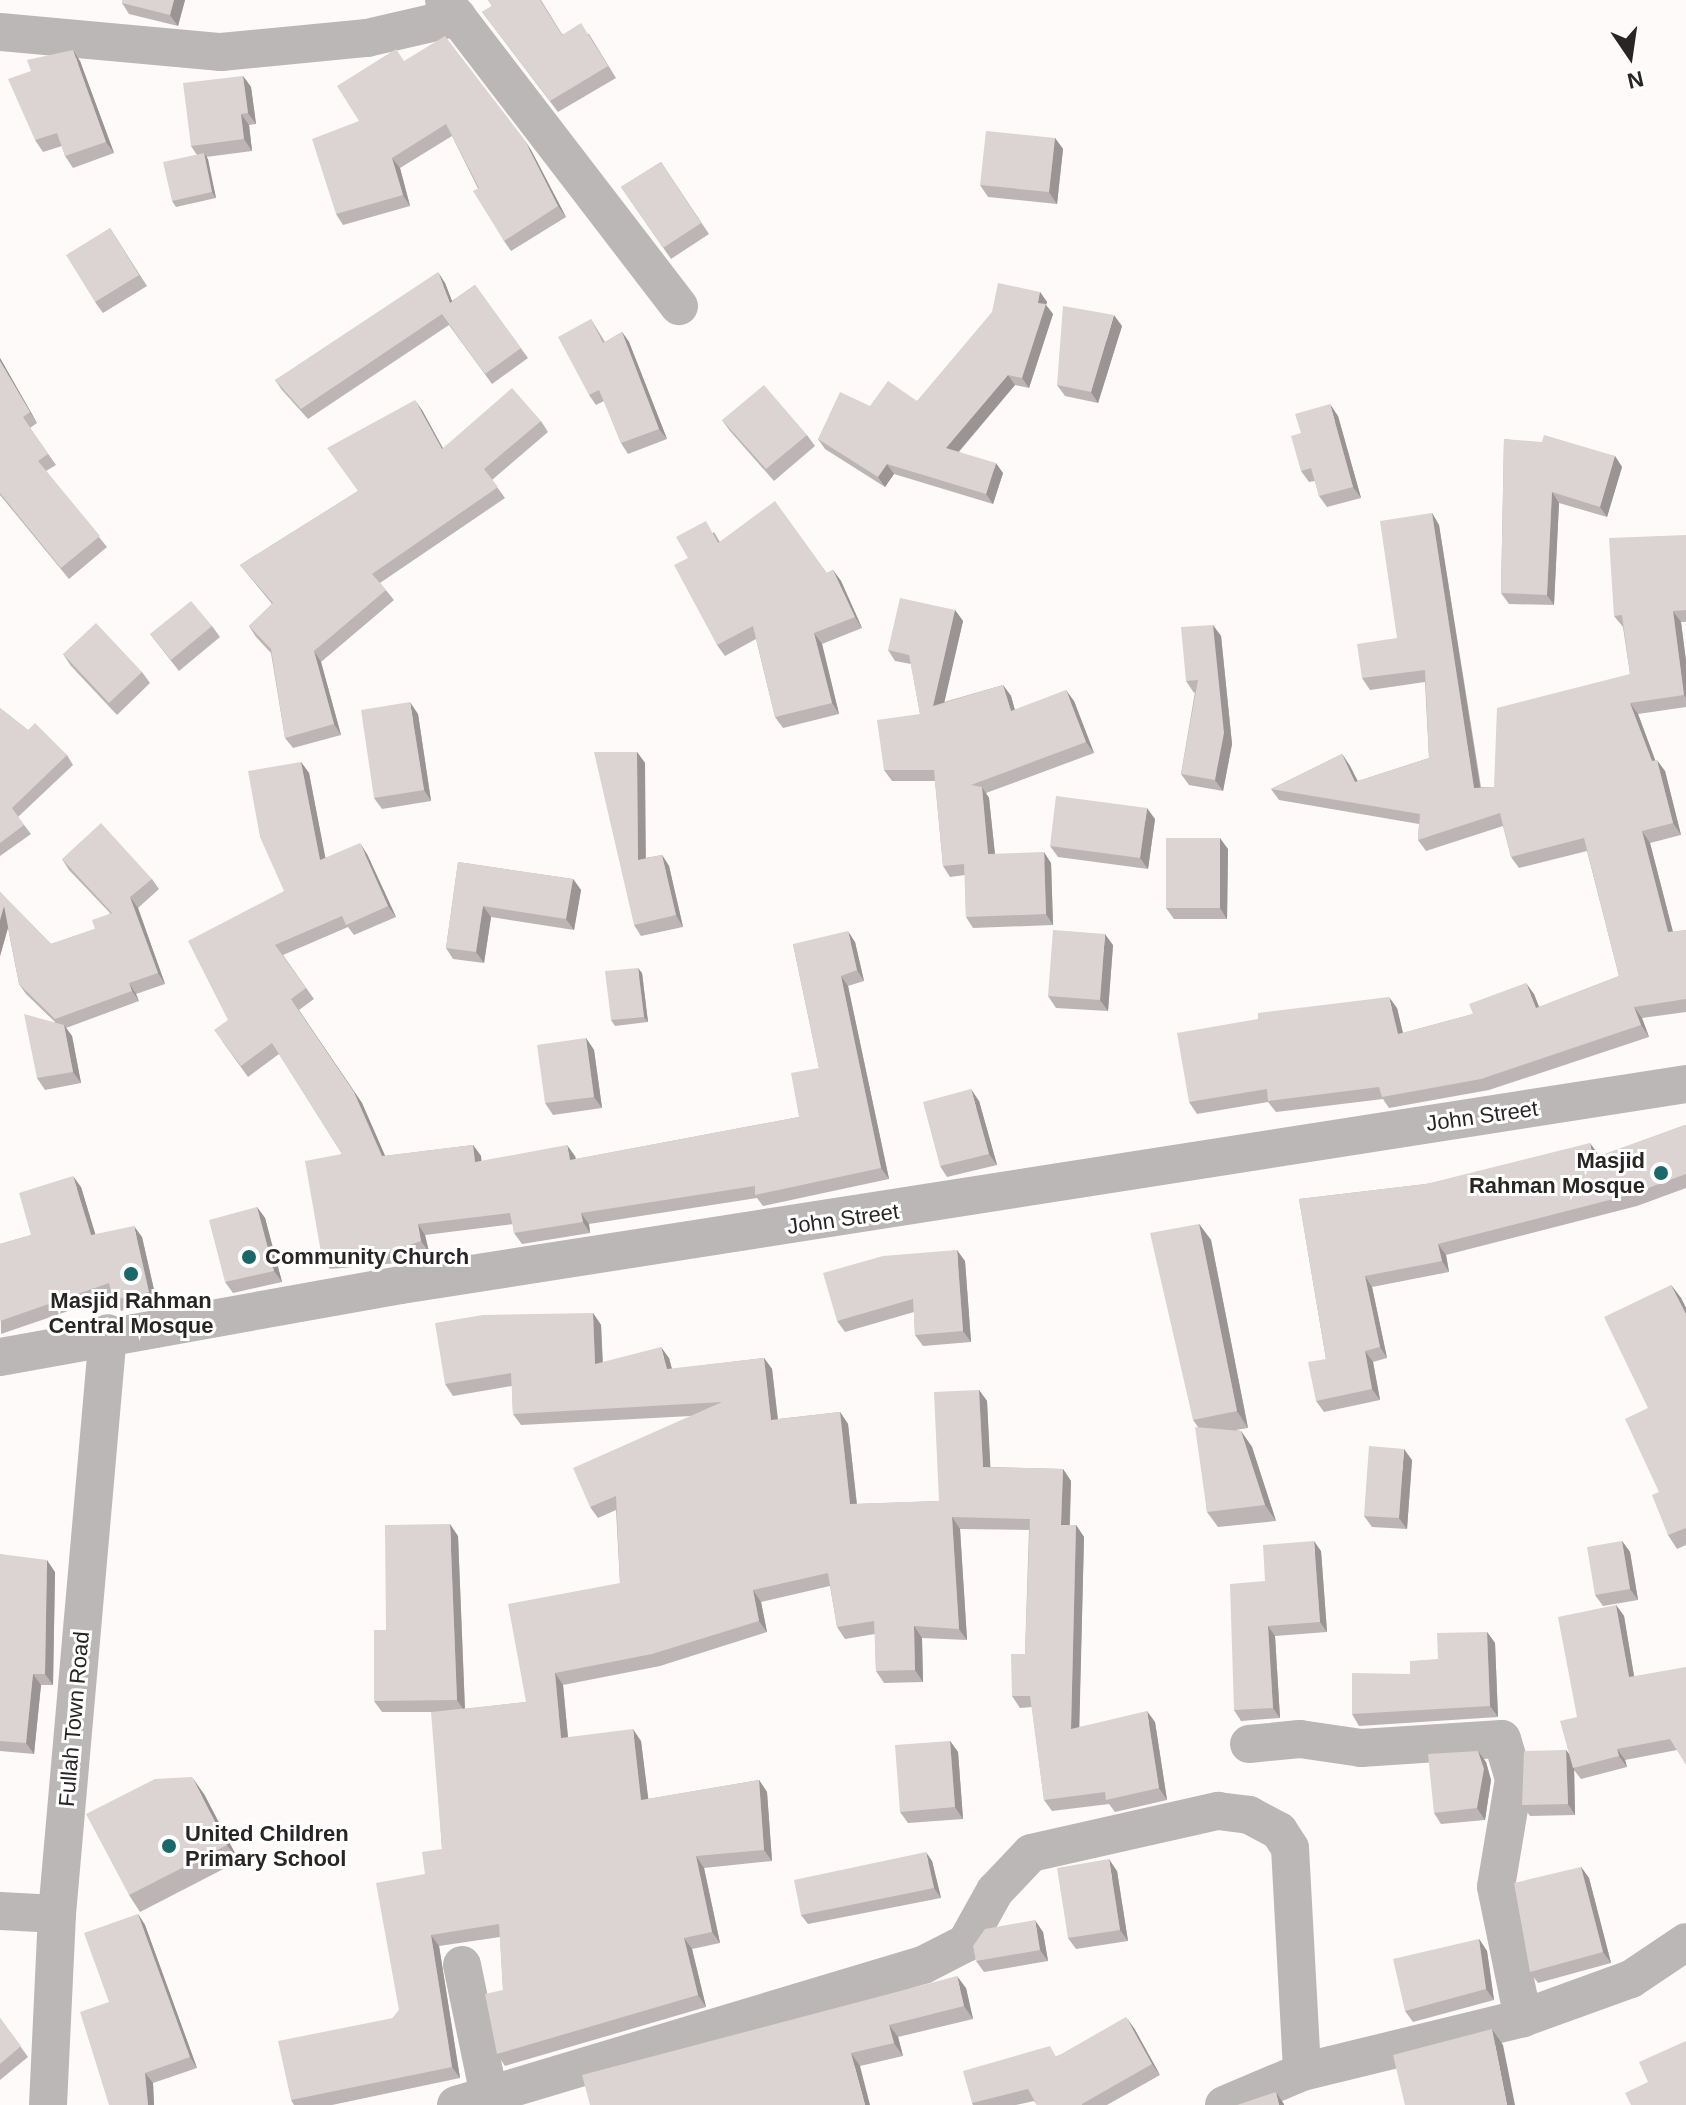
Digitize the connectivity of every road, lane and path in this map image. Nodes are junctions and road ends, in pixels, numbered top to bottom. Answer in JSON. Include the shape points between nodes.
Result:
{"nodes":[{"id":1,"x":451,"y":8,"type":"edge"},
{"id":2,"x":0,"y":32,"type":"edge"},
{"id":3,"x":679,"y":306,"type":"dead end"},
{"id":4,"x":1686,"y":1084,"type":"edge"},
{"id":5,"x":108,"y":1333,"type":"junction"},
{"id":6,"x":0,"y":1357,"type":"edge"},
{"id":7,"x":1249,"y":1744,"type":"dead end"},
{"id":8,"x":0,"y":1911,"type":"edge"},
{"id":9,"x":57,"y":1914,"type":"junction"},
{"id":10,"x":1686,"y":1942,"type":"edge"},
{"id":11,"x":462,"y":1965,"type":"dead end"},
{"id":12,"x":1523,"y":2018,"type":"junction"},
{"id":13,"x":1302,"y":2072,"type":"junction"},
{"id":14,"x":472,"y":2100,"type":"edge"},
{"id":15,"x":48,"y":2105,"type":"edge"},
{"id":16,"x":1224,"y":2105,"type":"edge"}],
"edges":[{"from":1,"to":2,"type":"street","via":[[367,38],[221,52]]},
{"from":1,"to":3,"type":"street"},
{"from":4,"to":5,"type":"street","name":"John Street"},
{"from":5,"to":6,"type":"street","name":"John Street"},
{"from":5,"to":9,"type":"street","name":"Fullah Town Road"},
{"from":7,"to":12,"type":"street","via":[[1300,1739],[1361,1748],[1502,1739],[1514,1779],[1496,1887]]},
{"from":8,"to":9,"type":"street"},
{"from":9,"to":15,"type":"street","name":"Fullah Town Road"},
{"from":10,"to":12,"type":"street","via":[[1631,1979]]},
{"from":11,"to":14,"type":"street"},
{"from":12,"to":13,"type":"street"},
{"from":13,"to":14,"type":"street","via":[[1290,1848],[1279,1831],[1249,1815],[1218,1811],[1031,1853],[995,1891],[966,1943],[923,1965]]},
{"from":13,"to":16,"type":"street"}]}
